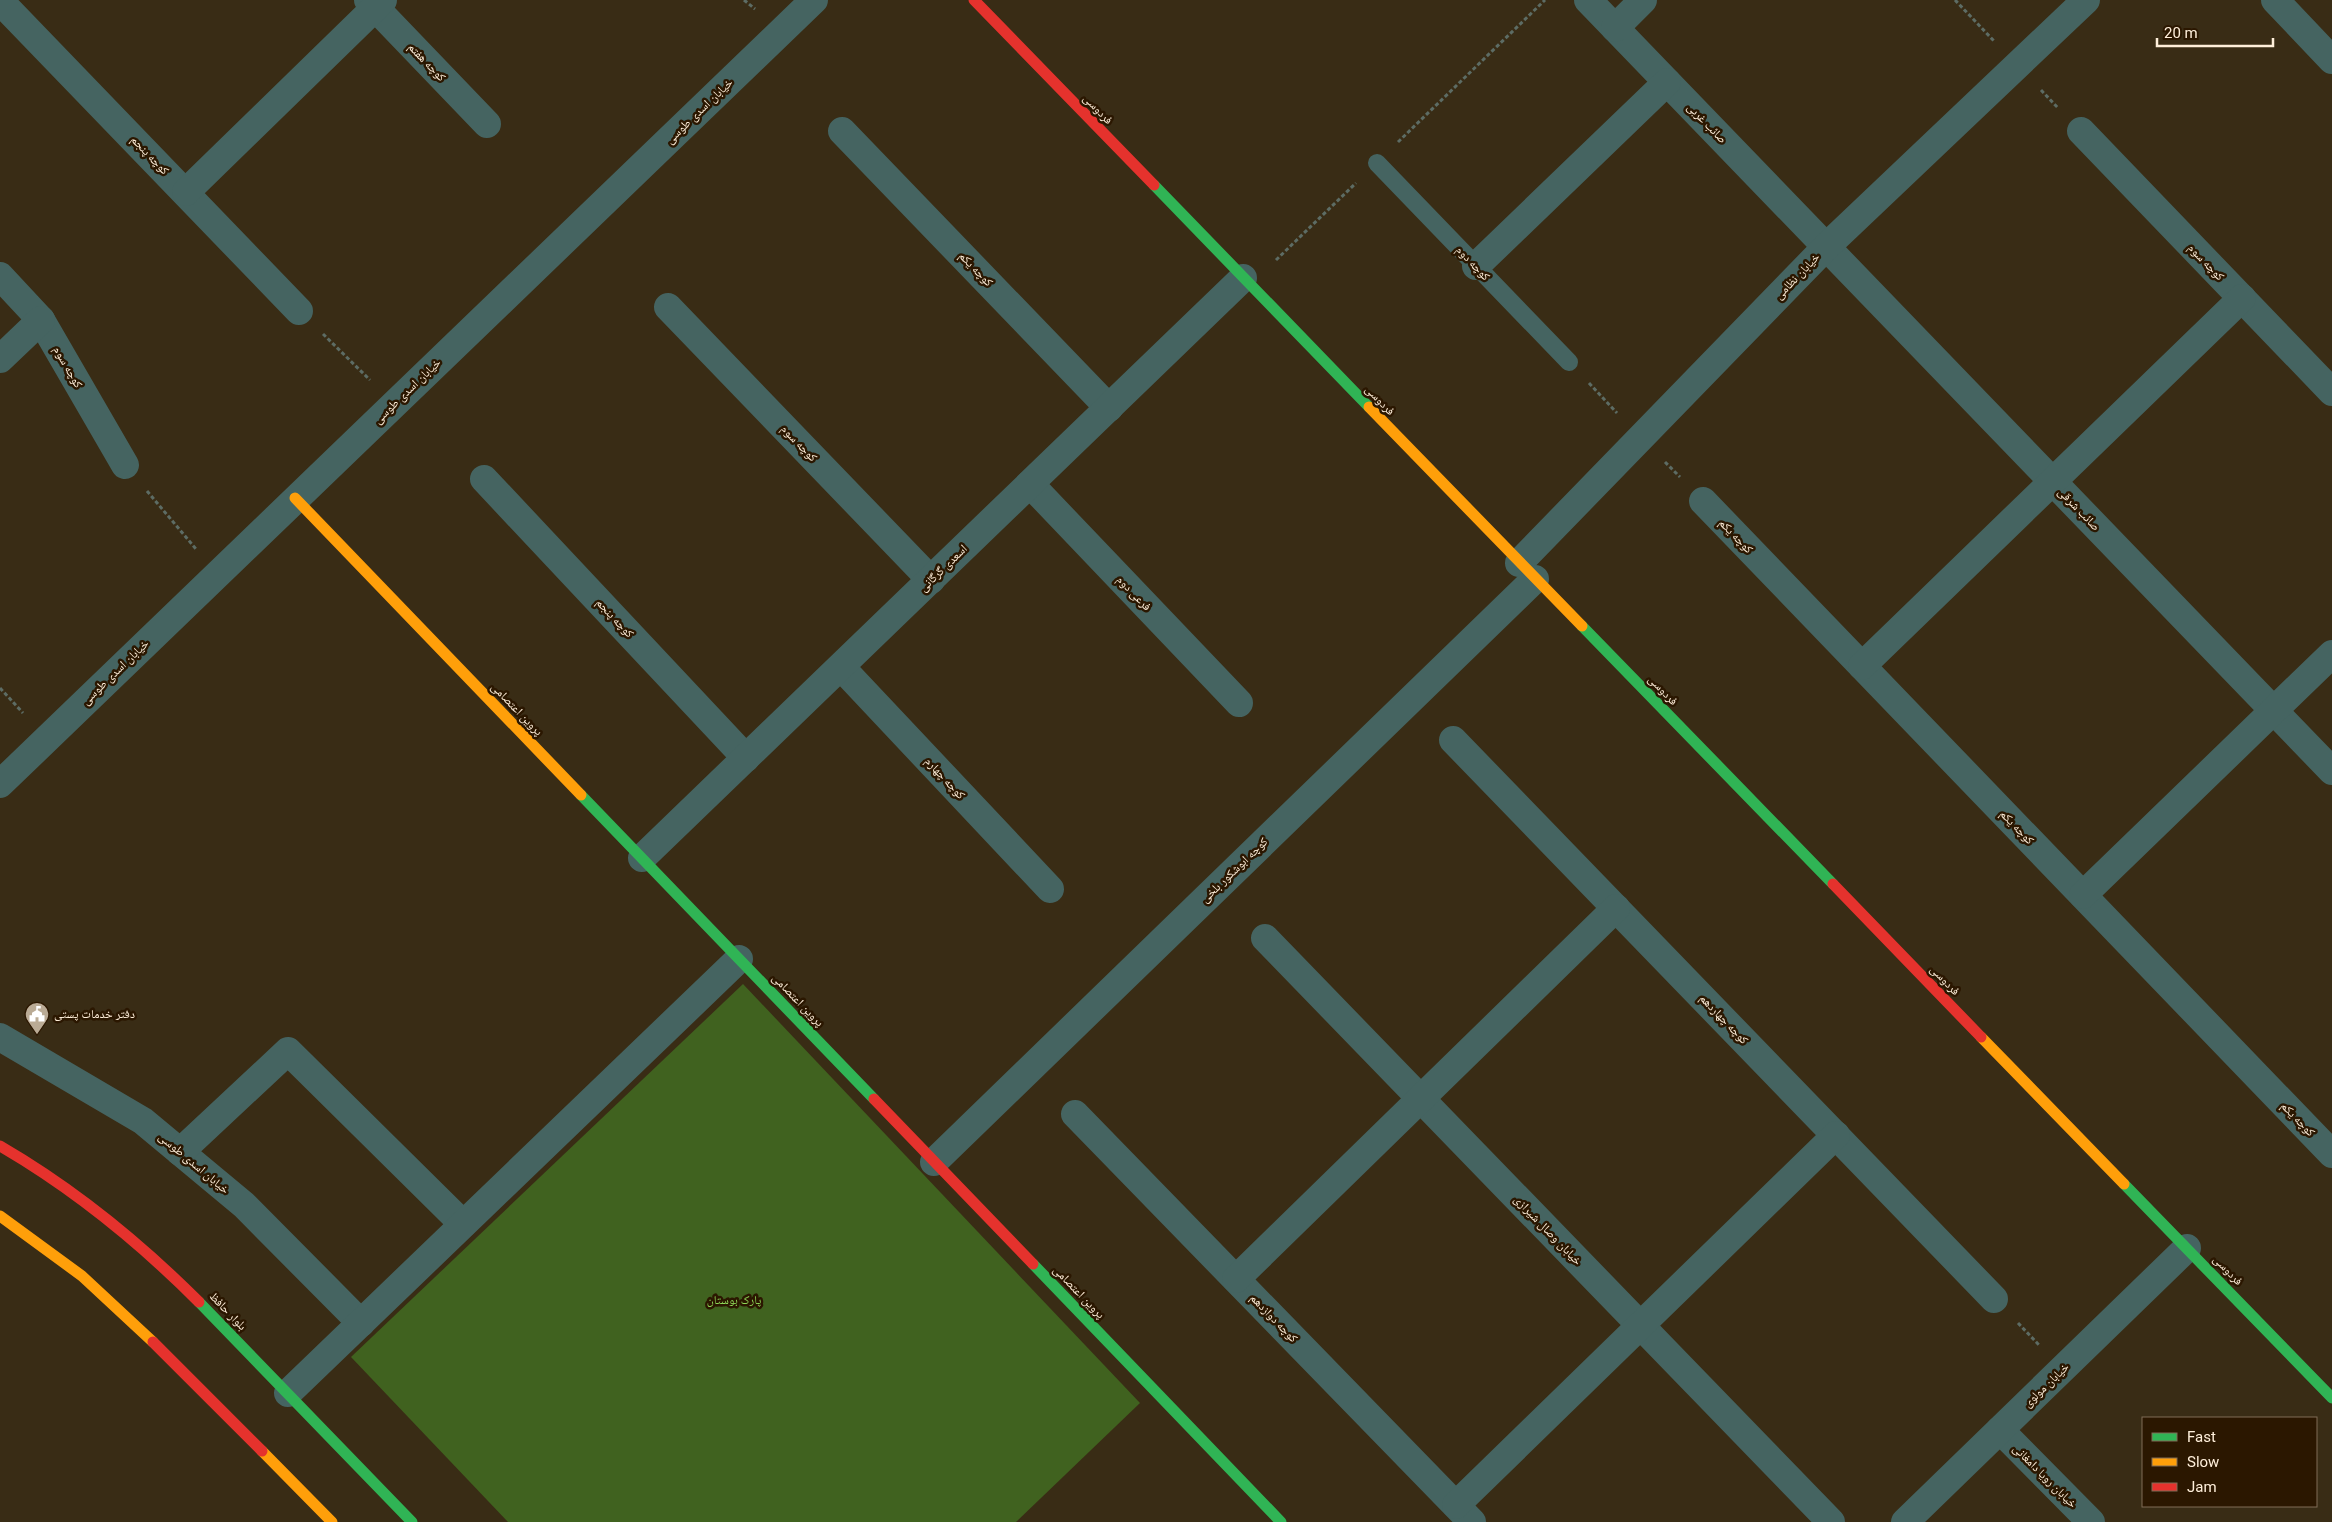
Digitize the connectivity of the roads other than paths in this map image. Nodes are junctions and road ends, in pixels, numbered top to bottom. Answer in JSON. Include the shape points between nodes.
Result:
{"nodes":[{"id":1,"x":0,"y":0,"type":"edge"},
{"id":2,"x":814,"y":0,"type":"edge"},
{"id":3,"x":974,"y":0,"type":"edge"},
{"id":4,"x":1588,"y":0,"type":"edge"},
{"id":5,"x":1643,"y":0,"type":"edge"},
{"id":6,"x":2086,"y":0,"type":"edge"},
{"id":7,"x":2275,"y":0,"type":"edge"},
{"id":8,"x":375,"y":3,"type":"edge"},
{"id":9,"x":1615,"y":28,"type":"junction"},
{"id":10,"x":2332,"y":60,"type":"edge"},
{"id":11,"x":1667,"y":82,"type":"junction"},
{"id":12,"x":487,"y":124,"type":"dead end"},
{"id":13,"x":842,"y":131,"type":"dead end"},
{"id":14,"x":2081,"y":131,"type":"dead end"},
{"id":15,"x":1377,"y":163,"type":"dead end"},
{"id":16,"x":186,"y":192,"type":"junction"},
{"id":17,"x":1826,"y":247,"type":"junction"},
{"id":18,"x":1476,"y":266,"type":"junction"},
{"id":19,"x":0,"y":276,"type":"edge"},
{"id":20,"x":1243,"y":278,"type":"junction"},
{"id":21,"x":2242,"y":298,"type":"junction"},
{"id":22,"x":668,"y":307,"type":"dead end"},
{"id":23,"x":299,"y":311,"type":"road end"},
{"id":24,"x":41,"y":320,"type":"junction"},
{"id":25,"x":0,"y":359,"type":"edge"},
{"id":26,"x":1569,"y":362,"type":"dead end"},
{"id":27,"x":2332,"y":392,"type":"edge"},
{"id":28,"x":1109,"y":408,"type":"junction"},
{"id":29,"x":125,"y":465,"type":"road end"},
{"id":30,"x":484,"y":478,"type":"dead end"},
{"id":31,"x":2052,"y":482,"type":"junction"},
{"id":32,"x":1030,"y":484,"type":"junction"},
{"id":33,"x":295,"y":498,"type":"junction"},
{"id":34,"x":1703,"y":501,"type":"dead end"},
{"id":35,"x":1527,"y":571,"type":"junction"},
{"id":36,"x":930,"y":580,"type":"junction"},
{"id":37,"x":2332,"y":654,"type":"edge"},
{"id":38,"x":1862,"y":666,"type":"junction"},
{"id":39,"x":841,"y":667,"type":"junction"},
{"id":40,"x":1239,"y":703,"type":"dead end"},
{"id":41,"x":2274,"y":711,"type":"junction"},
{"id":42,"x":1453,"y":740,"type":"dead end"},
{"id":43,"x":746,"y":758,"type":"junction"},
{"id":44,"x":2332,"y":771,"type":"edge"},
{"id":45,"x":0,"y":784,"type":"edge"},
{"id":46,"x":642,"y":858,"type":"junction"},
{"id":47,"x":1050,"y":889,"type":"dead end"},
{"id":48,"x":2082,"y":895,"type":"junction"},
{"id":49,"x":1616,"y":908,"type":"junction"},
{"id":50,"x":1265,"y":938,"type":"dead end"},
{"id":51,"x":738,"y":959,"type":"junction"},
{"id":52,"x":0,"y":1037,"type":"edge"},
{"id":53,"x":1420,"y":1099,"type":"junction"},
{"id":54,"x":1076,"y":1114,"type":"dead end"},
{"id":55,"x":1836,"y":1135,"type":"junction"},
{"id":56,"x":0,"y":1146,"type":"edge"},
{"id":57,"x":180,"y":1152,"type":"junction"},
{"id":58,"x":2332,"y":1154,"type":"edge"},
{"id":59,"x":934,"y":1162,"type":"junction"},
{"id":60,"x":0,"y":1216,"type":"edge"},
{"id":61,"x":463,"y":1224,"type":"junction"},
{"id":62,"x":2187,"y":1248,"type":"junction"},
{"id":63,"x":1236,"y":1279,"type":"junction"},
{"id":64,"x":1994,"y":1299,"type":"road end"},
{"id":65,"x":361,"y":1323,"type":"junction"},
{"id":66,"x":1640,"y":1326,"type":"junction"},
{"id":67,"x":288,"y":1394,"type":"junction"},
{"id":68,"x":2332,"y":1398,"type":"edge"},
{"id":69,"x":2000,"y":1430,"type":"junction"},
{"id":70,"x":1464,"y":1514,"type":"edge"},
{"id":71,"x":332,"y":1522,"type":"edge"},
{"id":72,"x":412,"y":1522,"type":"edge"},
{"id":73,"x":1281,"y":1522,"type":"edge"},
{"id":74,"x":1831,"y":1522,"type":"edge"},
{"id":75,"x":1905,"y":1522,"type":"edge"},
{"id":76,"x":2091,"y":1522,"type":"edge"}],
"edges":[{"from":1,"to":16,"type":"street","name":"کوچه پنجم"},
{"from":2,"to":33,"type":"street","name":"خیابان اسدی طوسی"},
{"from":3,"to":20,"type":"street","name":"فردوسی"},
{"from":4,"to":9,"type":"street","name":"صائب غربی"},
{"from":5,"to":9,"type":"street"},
{"from":6,"to":17,"type":"street","name":"خیابان نظامی"},
{"from":7,"to":10,"type":"street"},
{"from":8,"to":12,"type":"street","name":"کوچه هفتم"},
{"from":8,"to":16,"type":"street"},
{"from":9,"to":11,"type":"street","name":"صائب غربی"},
{"from":11,"to":17,"type":"street","name":"صائب غربی"},
{"from":11,"to":18,"type":"street"},
{"from":13,"to":28,"type":"street","name":"کوچه یکم"},
{"from":14,"to":21,"type":"street","name":"کوچه سوم"},
{"from":15,"to":18,"type":"lane","name":"کوچه دوم"},
{"from":16,"to":23,"type":"street","name":"کوچه پنجم"},
{"from":17,"to":31,"type":"street","name":"صائب شرقی"},
{"from":17,"to":35,"type":"street","name":"خیابان نظامی"},
{"from":18,"to":26,"type":"lane","name":"کوچه دوم"},
{"from":19,"to":24,"type":"street","name":"کوچه سوم"},
{"from":20,"to":28,"type":"street","name":"اسعدی گرگانی"},
{"from":20,"to":35,"type":"street","name":"فردوسی"},
{"from":21,"to":27,"type":"street","name":"کوچه سوم"},
{"from":21,"to":31,"type":"street"},
{"from":22,"to":36,"type":"street","name":"کوچه سوم"},
{"from":24,"to":25,"type":"street"},
{"from":24,"to":29,"type":"street","name":"کوچه سوم"},
{"from":28,"to":32,"type":"street","name":"اسعدی گرگانی"},
{"from":30,"to":43,"type":"street","name":"کوچه پنجم"},
{"from":31,"to":38,"type":"street"},
{"from":31,"to":41,"type":"street","name":"صائب شرقی"},
{"from":32,"to":36,"type":"street","name":"اسعدی گرگانی"},
{"from":32,"to":40,"type":"street","name":"فرعی دوم"},
{"from":33,"to":45,"type":"street","name":"خیابان اسدی طوسی"},
{"from":33,"to":46,"type":"street","name":"پروین اعتصامی"},
{"from":34,"to":38,"type":"street","name":"کوچه یکم"},
{"from":35,"to":59,"type":"street","name":"کوچه ابوشکور بلخی"},
{"from":35,"to":62,"type":"street","name":"فردوسی"},
{"from":36,"to":39,"type":"street","name":"اسعدی گرگانی"},
{"from":37,"to":41,"type":"street"},
{"from":38,"to":48,"type":"street","name":"کوچه یکم"},
{"from":39,"to":43,"type":"street","name":"اسعدی گرگانی"},
{"from":39,"to":47,"type":"street","name":"کوچه چهارم"},
{"from":41,"to":44,"type":"street","name":"صائب شرقی"},
{"from":41,"to":48,"type":"street"},
{"from":42,"to":49,"type":"street","name":"کوچه چهاردهم"},
{"from":43,"to":46,"type":"street","name":"اسعدی گرگانی"},
{"from":46,"to":51,"type":"street","name":"پروین اعتصامی"},
{"from":48,"to":58,"type":"street","name":"کوچه یکم"},
{"from":49,"to":53,"type":"street"},
{"from":49,"to":55,"type":"street","name":"کوچه چهاردهم"},
{"from":50,"to":53,"type":"street","name":"خیابان وصال شیرازی"},
{"from":51,"to":59,"type":"street","name":"پروین اعتصامی"},
{"from":51,"to":61,"type":"street"},
{"from":52,"to":57,"type":"street","name":"خیابان اسدی طوسی","via":[[143,1121]]},
{"from":53,"to":63,"type":"street"},
{"from":53,"to":66,"type":"street","name":"خیابان وصال شیرازی"},
{"from":54,"to":63,"type":"street","name":"کوچه دوازدهم"},
{"from":55,"to":64,"type":"street","name":"کوچه چهاردهم"},
{"from":55,"to":66,"type":"street"},
{"from":56,"to":67,"type":"street","name":"بلوار حافظ","via":[[28,1161],[114,1221],[192,1294]]},
{"from":57,"to":61,"type":"street","via":[[288,1050]]},
{"from":57,"to":65,"type":"street","name":"خیابان اسدی طوسی","via":[[244,1205]]},
{"from":59,"to":73,"type":"street","name":"پروین اعتصامی"},
{"from":60,"to":71,"type":"street","via":[[82,1276],[198,1385]]},
{"from":61,"to":65,"type":"street"},
{"from":62,"to":68,"type":"street","name":"فردوسی"},
{"from":62,"to":69,"type":"street","name":"خیابان مولوی"},
{"from":63,"to":70,"type":"street","name":"کوچه دوازدهم"},
{"from":65,"to":67,"type":"street"},
{"from":66,"to":70,"type":"street"},
{"from":66,"to":74,"type":"street","name":"خیابان وصال شیرازی"},
{"from":67,"to":72,"type":"street","name":"بلوار حافظ"},
{"from":69,"to":75,"type":"street","name":"خیابان مولوی"},
{"from":69,"to":76,"type":"street","name":"خیابان رویا دامغانی"}]}
